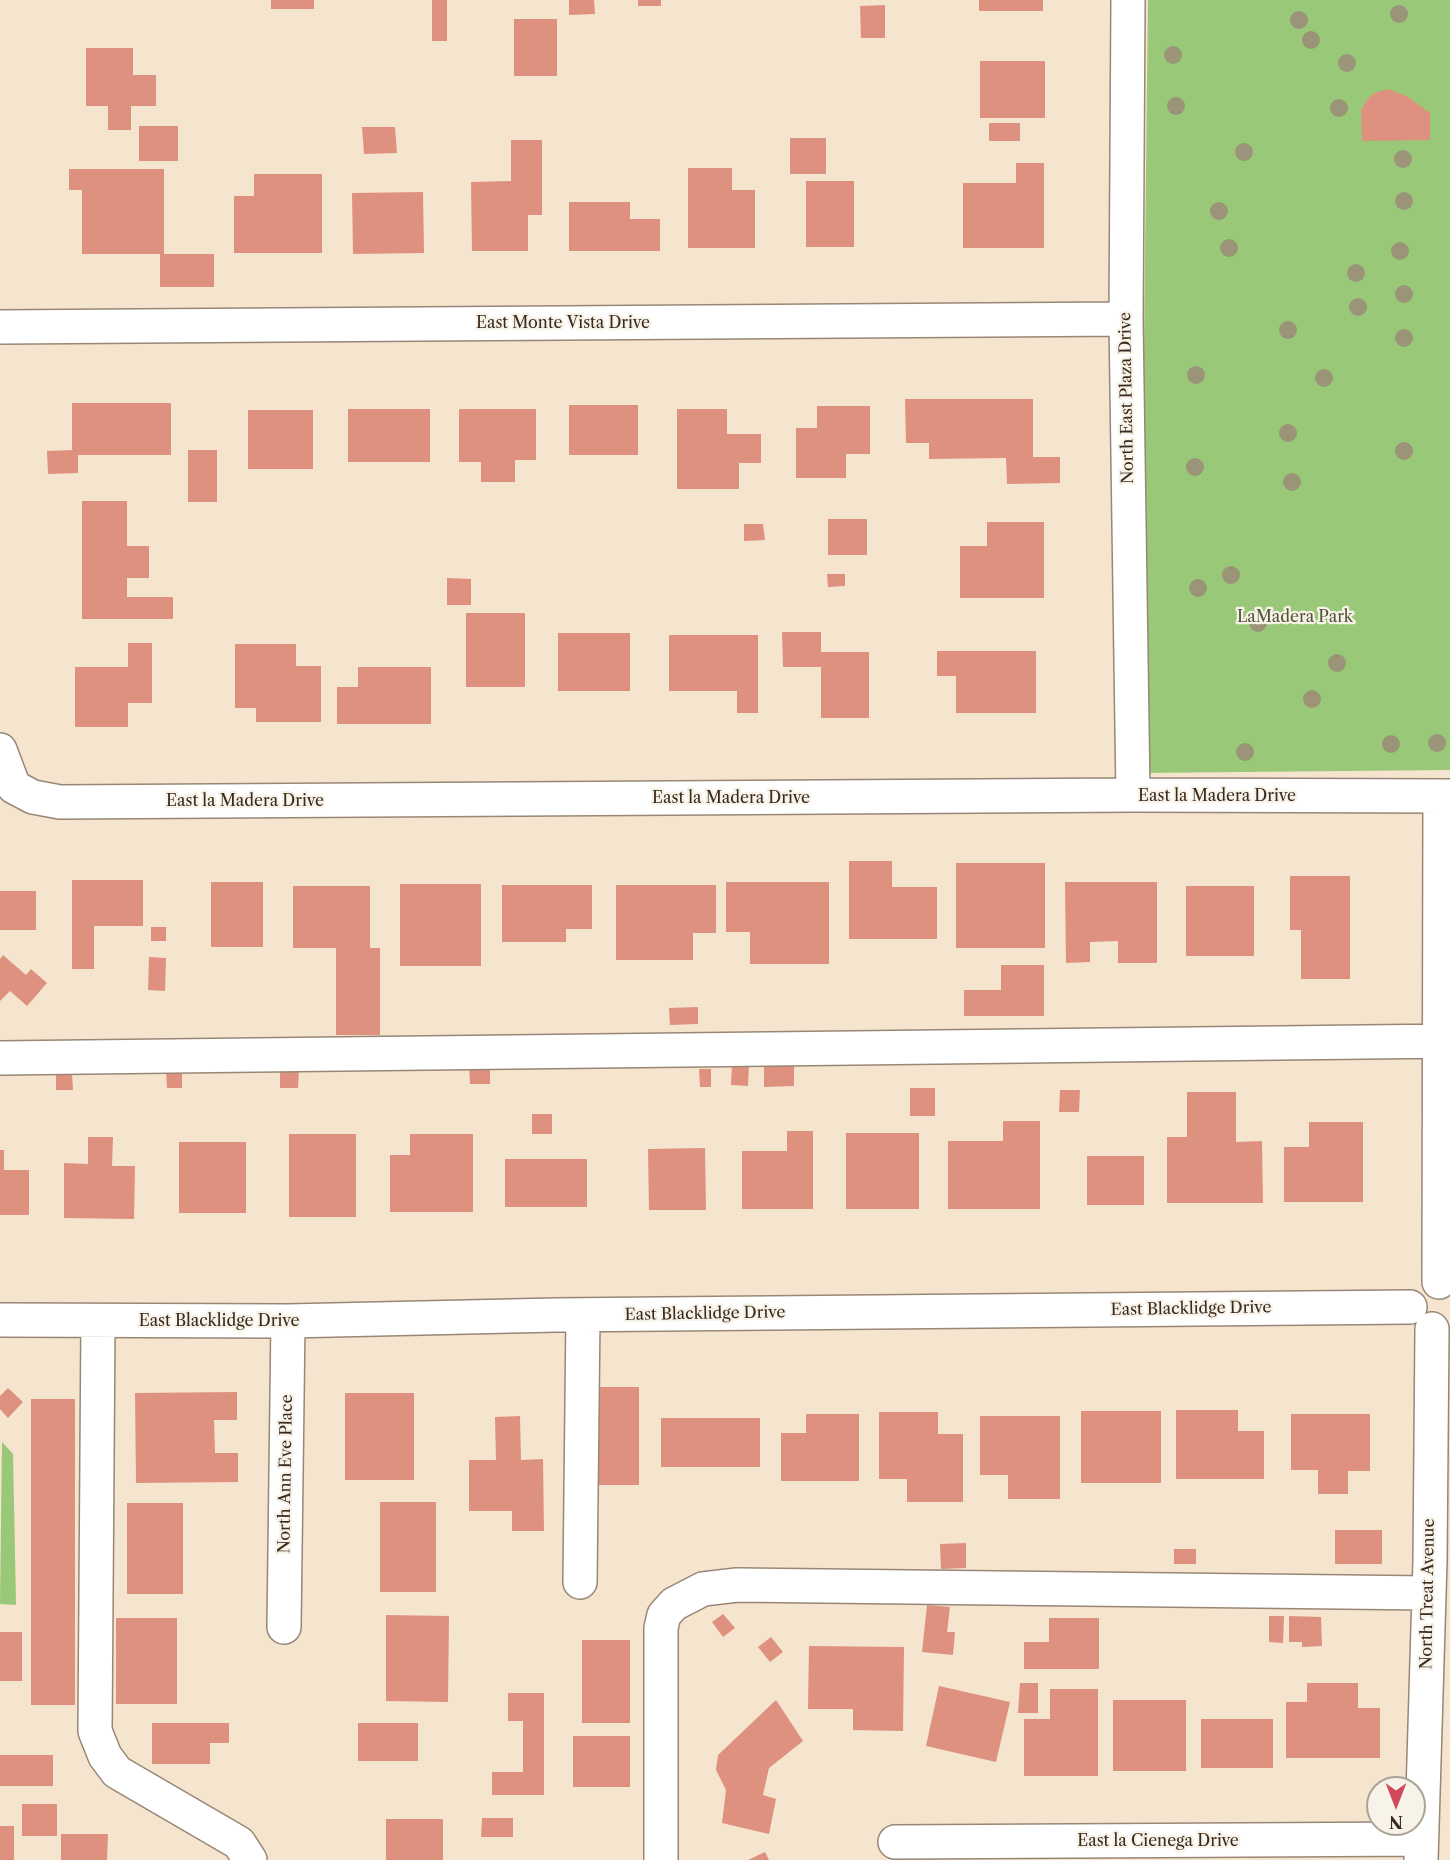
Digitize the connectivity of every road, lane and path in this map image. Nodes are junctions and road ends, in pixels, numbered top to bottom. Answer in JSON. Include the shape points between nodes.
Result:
{"nodes":[{"id":1,"x":1128,"y":0,"type":"edge"},
{"id":2,"x":1126,"y":319,"type":"junction"},
{"id":3,"x":0,"y":327,"type":"edge"},
{"id":4,"x":0,"y":750,"type":"edge"},
{"id":5,"x":7,"y":793,"type":"edge"},
{"id":6,"x":1133,"y":795,"type":"junction"},
{"id":7,"x":1445,"y":796,"type":"edge"},
{"id":8,"x":1445,"y":1041,"type":"edge"},
{"id":9,"x":0,"y":1058,"type":"edge"},
{"id":10,"x":1445,"y":1285,"type":"edge"},
{"id":11,"x":583,"y":1315,"type":"junction"},
{"id":12,"x":1431,"y":1319,"type":"edge"},
{"id":13,"x":0,"y":1320,"type":"edge"},
{"id":14,"x":98,"y":1321,"type":"junction"},
{"id":15,"x":288,"y":1321,"type":"junction"},
{"id":16,"x":1440,"y":1561,"type":"edge"},
{"id":17,"x":580,"y":1582,"type":"dead end"},
{"id":18,"x":1429,"y":1593,"type":"junction"},
{"id":19,"x":284,"y":1627,"type":"dead end"},
{"id":20,"x":1429,"y":1829,"type":"edge"},
{"id":21,"x":895,"y":1842,"type":"dead end"},
{"id":22,"x":250,"y":1860,"type":"edge"},
{"id":23,"x":661,"y":1860,"type":"edge"}],
"edges":[{"from":1,"to":2,"type":"street","name":"North East Plaza Drive"},
{"from":2,"to":3,"type":"street","name":"East Monte Vista Drive"},
{"from":2,"to":6,"type":"street","name":"North East Plaza Drive"},
{"from":4,"to":5,"type":"street"},
{"from":5,"to":6,"type":"street","name":"East la Madera Drive","via":[[60,802]]},
{"from":6,"to":7,"type":"street","name":"East la Madera Drive"},
{"from":7,"to":8,"type":"street"},
{"from":8,"to":9,"type":"street"},
{"from":8,"to":10,"type":"street"},
{"from":10,"to":12,"type":"street","via":[[1423,1284],[1416,1289]]},
{"from":11,"to":12,"type":"street","name":"East Blacklidge Drive"},
{"from":11,"to":15,"type":"street","name":"East Blacklidge Drive"},
{"from":11,"to":17,"type":"street"},
{"from":12,"to":16,"type":"street","name":"North Treat Avenue"},
{"from":13,"to":14,"type":"street","name":"East Blacklidge Drive"},
{"from":14,"to":15,"type":"street","name":"East Blacklidge Drive"},
{"from":14,"to":22,"type":"street","via":[[95,1731],[105,1756],[117,1772],[239,1843]]},
{"from":15,"to":19,"type":"street","name":"North Ann Eve Place"},
{"from":16,"to":18,"type":"street","name":"North Treat Avenue"},
{"from":18,"to":20,"type":"street","name":"North Treat Avenue"},
{"from":18,"to":23,"type":"street","via":[[761,1586],[704,1589],[674,1604],[664,1615],[661,1628]]},
{"from":20,"to":21,"type":"street","name":"East la Cienega Drive"}]}
